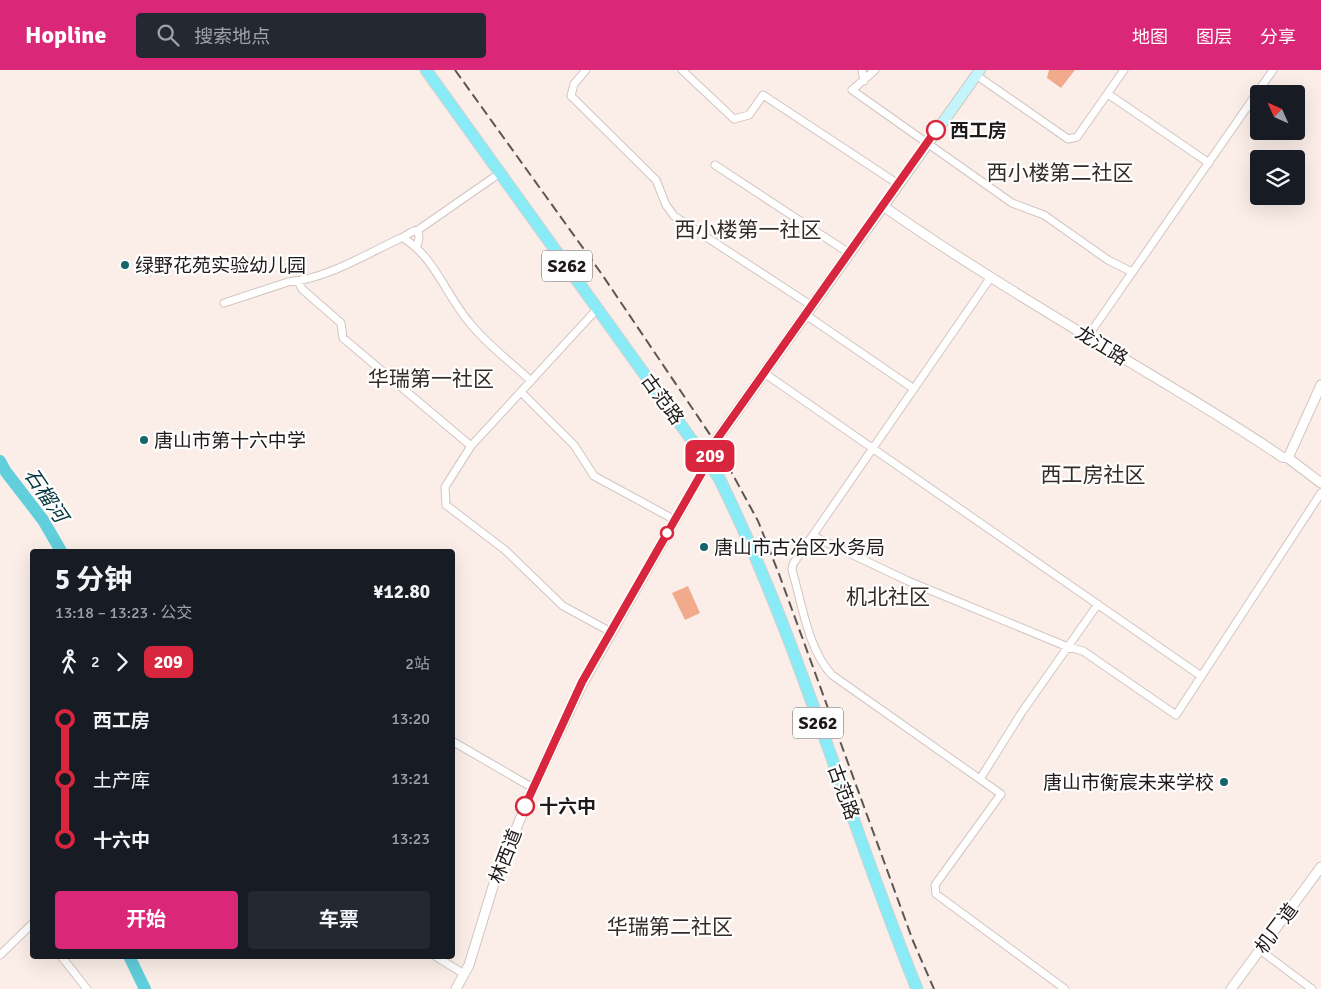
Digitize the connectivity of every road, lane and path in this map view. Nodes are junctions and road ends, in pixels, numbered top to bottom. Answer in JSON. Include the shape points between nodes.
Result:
{"nodes":[{"id":1,"x":426,"y":70,"type":"edge"},
{"id":2,"x":586,"y":70,"type":"edge"},
{"id":3,"x":682,"y":70,"type":"edge"},
{"id":4,"x":862,"y":70,"type":"edge"},
{"id":5,"x":875,"y":70,"type":"edge"},
{"id":6,"x":1124,"y":70,"type":"edge"},
{"id":7,"x":1273,"y":70,"type":"edge"},
{"id":8,"x":978,"y":72,"type":"edge"},
{"id":9,"x":864,"y":81,"type":"junction"},
{"id":10,"x":1108,"y":94,"type":"junction"},
{"id":11,"x":927,"y":144,"type":"junction"},
{"id":12,"x":1209,"y":163,"type":"junction"},
{"id":13,"x":715,"y":165,"type":"dead end"},
{"id":14,"x":500,"y":173,"type":"junction"},
{"id":15,"x":898,"y":184,"type":"junction"},
{"id":16,"x":883,"y":206,"type":"junction"},
{"id":17,"x":418,"y":230,"type":"junction"},
{"id":18,"x":403,"y":238,"type":"junction"},
{"id":19,"x":417,"y":246,"type":"junction"},
{"id":20,"x":849,"y":254,"type":"junction"},
{"id":21,"x":1132,"y":272,"type":"junction"},
{"id":22,"x":991,"y":277,"type":"junction"},
{"id":23,"x":298,"y":281,"type":"junction"},
{"id":24,"x":224,"y":303,"type":"dead end"},
{"id":25,"x":597,"y":309,"type":"junction"},
{"id":26,"x":809,"y":310,"type":"junction"},
{"id":27,"x":1088,"y":336,"type":"junction"},
{"id":28,"x":764,"y":374,"type":"junction"},
{"id":29,"x":531,"y":381,"type":"junction"},
{"id":30,"x":1321,"y":385,"type":"edge"},
{"id":31,"x":914,"y":389,"type":"junction"},
{"id":32,"x":521,"y":392,"type":"junction"},
{"id":33,"x":471,"y":446,"type":"junction"},
{"id":34,"x":873,"y":449,"type":"junction"},
{"id":35,"x":1288,"y":458,"type":"junction"},
{"id":36,"x":708,"y":462,"type":"junction"},
{"id":37,"x":1321,"y":483,"type":"edge"},
{"id":38,"x":1321,"y":492,"type":"edge"},
{"id":39,"x":675,"y":520,"type":"junction"},
{"id":40,"x":813,"y":536,"type":"junction"},
{"id":41,"x":1098,"y":604,"type":"junction"},
{"id":42,"x":611,"y":632,"type":"junction"},
{"id":43,"x":1068,"y":647,"type":"junction"},
{"id":44,"x":1202,"y":676,"type":"junction"},
{"id":45,"x":455,"y":743,"type":"edge"},
{"id":46,"x":980,"y":779,"type":"junction"},
{"id":47,"x":533,"y":788,"type":"junction"},
{"id":48,"x":1321,"y":868,"type":"edge"},
{"id":49,"x":30,"y":926,"type":"edge"},
{"id":50,"x":1260,"y":950,"type":"junction"},
{"id":51,"x":0,"y":955,"type":"edge"},
{"id":52,"x":64,"y":959,"type":"edge"},
{"id":53,"x":440,"y":959,"type":"edge"},
{"id":54,"x":464,"y":974,"type":"junction"},
{"id":55,"x":87,"y":989,"type":"edge"},
{"id":56,"x":456,"y":989,"type":"edge"},
{"id":57,"x":917,"y":989,"type":"edge"},
{"id":58,"x":1065,"y":989,"type":"edge"},
{"id":59,"x":1230,"y":989,"type":"edge"},
{"id":60,"x":1312,"y":989,"type":"edge"}],
"edges":[{"from":1,"to":14,"type":"main road","name":"古范路","number":"S262"},
{"from":2,"to":26,"type":"street","via":[[574,84],[571,96],[656,180],[674,216]]},
{"from":3,"to":15,"type":"street","via":[[734,120],[750,115],[763,95]]},
{"from":4,"to":9,"type":"street"},
{"from":5,"to":9,"type":"street"},
{"from":6,"to":10,"type":"street"},
{"from":7,"to":12,"type":"street"},
{"from":8,"to":10,"type":"street","via":[[1068,139],[1077,137]]},
{"from":8,"to":11,"type":"main road","name":"林西道"},
{"from":9,"to":11,"type":"street","via":[[852,90]]},
{"from":10,"to":12,"type":"street"},
{"from":11,"to":15,"type":"main road","name":"林西道"},
{"from":11,"to":21,"type":"street","via":[[1012,203],[1044,215],[1108,260]]},
{"from":12,"to":21,"type":"street"},
{"from":13,"to":20,"type":"street"},
{"from":14,"to":17,"type":"street"},
{"from":14,"to":25,"type":"main road","name":"古范路","number":"S262"},
{"from":15,"to":16,"type":"main road","name":"林西道"},
{"from":16,"to":20,"type":"main road","name":"林西道"},
{"from":16,"to":22,"type":"street","name":"龙江路"},
{"from":17,"to":18,"type":"street","via":[[409,231]]},
{"from":17,"to":19,"type":"street"},
{"from":18,"to":19,"type":"street"},
{"from":18,"to":23,"type":"street","via":[[331,271]]},
{"from":19,"to":29,"type":"street","via":[[470,324]]},
{"from":20,"to":26,"type":"main road","name":"林西道"},
{"from":21,"to":27,"type":"street"},
{"from":22,"to":27,"type":"street","name":"龙江路"},
{"from":22,"to":31,"type":"street"},
{"from":23,"to":24,"type":"street"},
{"from":23,"to":33,"type":"street","via":[[302,289],[341,323],[343,338]]},
{"from":25,"to":29,"type":"street"},
{"from":25,"to":36,"type":"main road","name":"古范路","number":"S262"},
{"from":26,"to":28,"type":"main road","name":"林西道"},
{"from":26,"to":31,"type":"street"},
{"from":27,"to":35,"type":"street","name":"龙江路"},
{"from":28,"to":34,"type":"street"},
{"from":28,"to":36,"type":"main road","name":"林西道","via":[[715,442]]},
{"from":29,"to":32,"type":"street"},
{"from":30,"to":35,"type":"street"},
{"from":31,"to":34,"type":"street"},
{"from":32,"to":33,"type":"street"},
{"from":32,"to":39,"type":"street","via":[[574,445],[594,476]]},
{"from":33,"to":42,"type":"street","via":[[445,487],[446,505],[505,550],[563,606]]},
{"from":34,"to":40,"type":"street"},
{"from":34,"to":41,"type":"street"},
{"from":35,"to":37,"type":"street","name":"龙江路"},
{"from":36,"to":39,"type":"street","name":"林西道"},
{"from":36,"to":57,"type":"main road","name":"古范路","number":"S262","via":[[746,532],[766,582]]},
{"from":38,"to":44,"type":"street"},
{"from":39,"to":42,"type":"street","name":"林西道"},
{"from":40,"to":43,"type":"street","via":[[908,581]]},
{"from":40,"to":46,"type":"street","via":[[792,570],[810,636],[825,667],[871,704]]},
{"from":41,"to":43,"type":"street"},
{"from":41,"to":44,"type":"street"},
{"from":42,"to":47,"type":"street","name":"林西道","via":[[582,682]]},
{"from":43,"to":44,"type":"street","via":[[1083,650],[1176,715]]},
{"from":43,"to":46,"type":"street"},
{"from":45,"to":47,"type":"street"},
{"from":46,"to":58,"type":"street","via":[[1001,794],[935,885],[936,894]]},
{"from":47,"to":54,"type":"street","name":"林西道","via":[[495,880]]},
{"from":48,"to":50,"type":"street","name":"机厂道"},
{"from":49,"to":51,"type":"street"},
{"from":50,"to":59,"type":"street","name":"机厂道"},
{"from":50,"to":60,"type":"street"},
{"from":52,"to":55,"type":"street"},
{"from":53,"to":54,"type":"street"},
{"from":54,"to":56,"type":"street","name":"林西道"}]}
